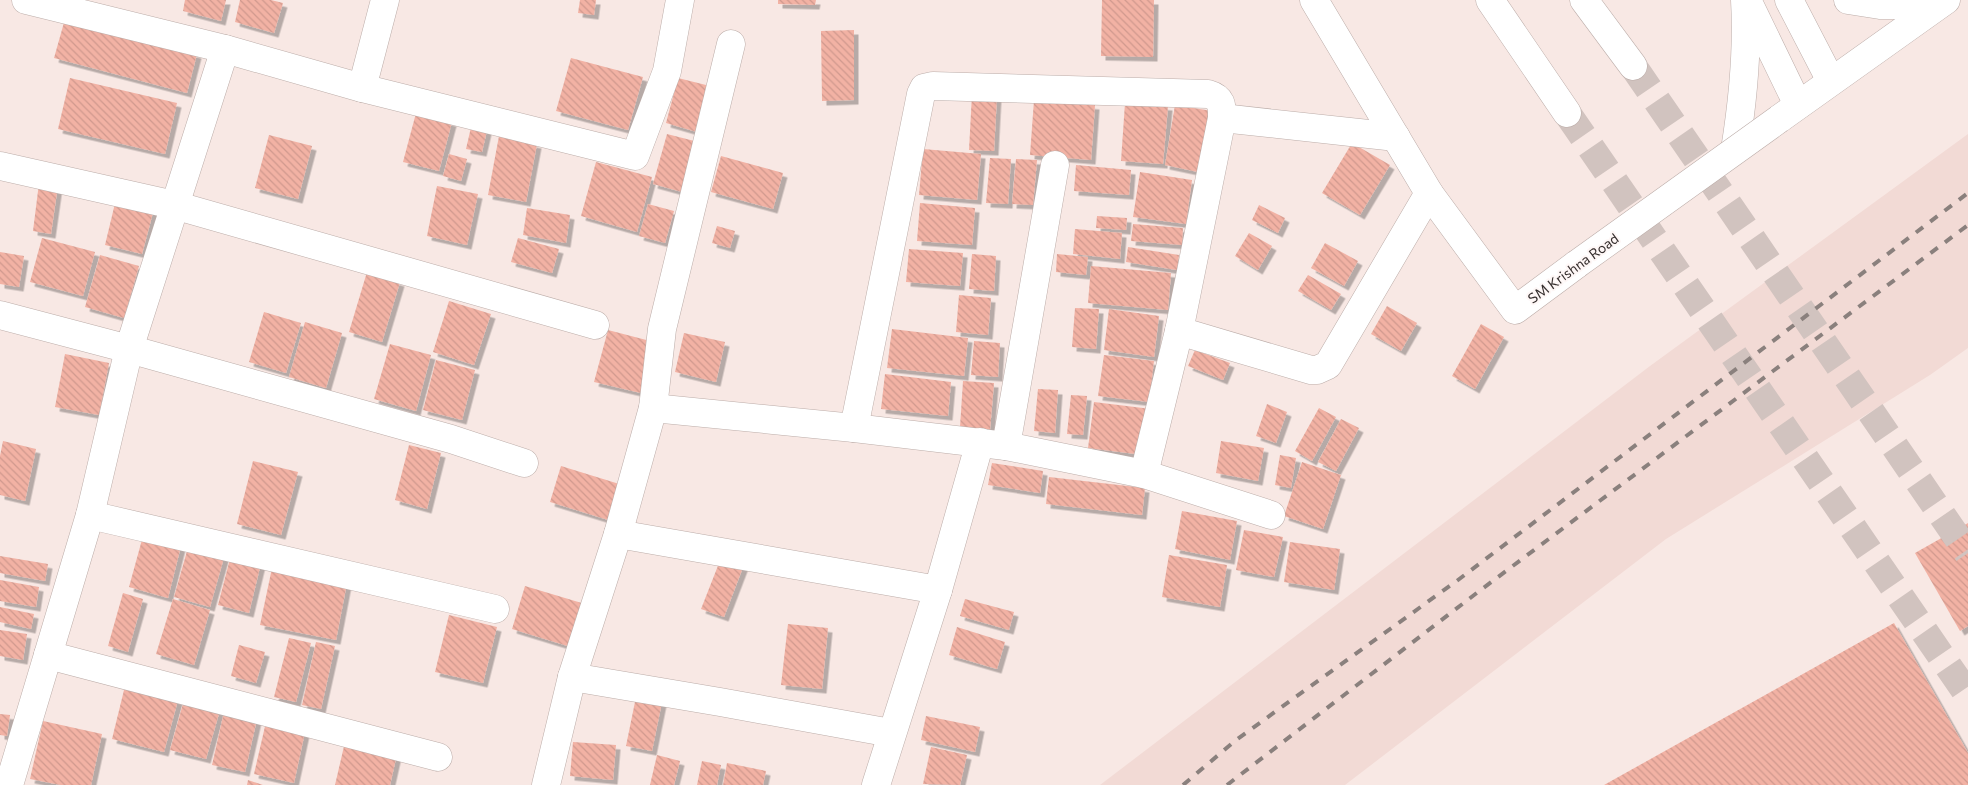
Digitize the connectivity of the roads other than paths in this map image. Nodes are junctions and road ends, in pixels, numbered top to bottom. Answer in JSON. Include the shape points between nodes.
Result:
{"nodes":[{"id":1,"x":26,"y":0,"type":"edge"},
{"id":2,"x":385,"y":0,"type":"edge"},
{"id":3,"x":680,"y":0,"type":"edge"},
{"id":4,"x":1314,"y":0,"type":"edge"},
{"id":5,"x":1490,"y":0,"type":"edge"},
{"id":6,"x":1584,"y":0,"type":"edge"},
{"id":7,"x":1746,"y":0,"type":"edge"},
{"id":8,"x":1789,"y":0,"type":"edge"},
{"id":9,"x":1848,"y":0,"type":"edge"},
{"id":10,"x":1942,"y":3,"type":"edge"},
{"id":11,"x":731,"y":44,"type":"dead end"},
{"id":12,"x":225,"y":49,"type":"junction"},
{"id":13,"x":1633,"y":66,"type":"tunnel mouth"},
{"id":14,"x":1832,"y":81,"type":"junction"},
{"id":15,"x":362,"y":88,"type":"junction"},
{"id":16,"x":1788,"y":112,"type":"junction"},
{"id":17,"x":1567,"y":113,"type":"tunnel mouth"},
{"id":18,"x":1222,"y":118,"type":"junction"},
{"id":19,"x":1396,"y":137,"type":"junction"},
{"id":20,"x":1736,"y":150,"type":"junction"},
{"id":21,"x":1055,"y":165,"type":"dead end"},
{"id":22,"x":0,"y":166,"type":"edge"},
{"id":23,"x":1429,"y":193,"type":"junction"},
{"id":24,"x":174,"y":205,"type":"junction"},
{"id":25,"x":0,"y":315,"type":"edge"},
{"id":26,"x":595,"y":325,"type":"dead end"},
{"id":27,"x":1179,"y":331,"type":"junction"},
{"id":28,"x":129,"y":349,"type":"junction"},
{"id":29,"x":653,"y":408,"type":"junction"},
{"id":30,"x":854,"y":428,"type":"junction"},
{"id":31,"x":980,"y":442,"type":"junction"},
{"id":32,"x":1006,"y":446,"type":"junction"},
{"id":33,"x":524,"y":463,"type":"dead end"},
{"id":34,"x":1144,"y":474,"type":"junction"},
{"id":35,"x":90,"y":515,"type":"junction"},
{"id":36,"x":1271,"y":515,"type":"dead end"},
{"id":37,"x":618,"y":534,"type":"junction"},
{"id":38,"x":938,"y":590,"type":"junction"},
{"id":39,"x":495,"y":608,"type":"dead end"},
{"id":40,"x":48,"y":655,"type":"junction"},
{"id":41,"x":572,"y":678,"type":"junction"},
{"id":42,"x":891,"y":733,"type":"junction"},
{"id":43,"x":438,"y":757,"type":"dead end"},
{"id":44,"x":9,"y":785,"type":"edge"},
{"id":45,"x":546,"y":785,"type":"edge"},
{"id":46,"x":876,"y":785,"type":"edge"}],
"edges":[{"from":1,"to":12,"type":"main road"},
{"from":2,"to":15,"type":"main road"},
{"from":3,"to":15,"type":"main road","via":[[667,71],[635,156]]},
{"from":4,"to":19,"type":"main road","name":"SM Krishna Road"},
{"from":5,"to":17,"type":"main road"},
{"from":6,"to":13,"type":"main road"},
{"from":7,"to":16,"type":"main road"},
{"from":7,"to":20,"type":"main road","via":[[1746,64]]},
{"from":8,"to":14,"type":"main road"},
{"from":9,"to":10,"type":"main road","via":[[1890,6]]},
{"from":10,"to":14,"type":"main road","name":"SM Krishna Road"},
{"from":11,"to":29,"type":"main road","via":[[662,329]]},
{"from":12,"to":15,"type":"main road"},
{"from":12,"to":24,"type":"main road"},
{"from":14,"to":16,"type":"main road","name":"SM Krishna Road"},
{"from":16,"to":20,"type":"main road","name":"SM Krishna Road","bridge":true},
{"from":18,"to":19,"type":"main road"},
{"from":18,"to":27,"type":"main road"},
{"from":18,"to":30,"type":"main road","via":[[1220,100],[1208,94],[924,88]]},
{"from":19,"to":23,"type":"main road","name":"SM Krishna Road"},
{"from":20,"to":23,"type":"main road","name":"SM Krishna Road","bridge":true,"via":[[1515,310]]},
{"from":21,"to":32,"type":"main road"},
{"from":22,"to":24,"type":"main road"},
{"from":23,"to":27,"type":"main road","via":[[1328,365],[1323,368],[1311,370]]},
{"from":24,"to":26,"type":"main road"},
{"from":24,"to":28,"type":"main road"},
{"from":25,"to":28,"type":"main road"},
{"from":27,"to":34,"type":"main road"},
{"from":28,"to":33,"type":"main road","via":[[451,439]]},
{"from":28,"to":35,"type":"main road"},
{"from":29,"to":30,"type":"main road"},
{"from":29,"to":37,"type":"main road"},
{"from":30,"to":31,"type":"main road"},
{"from":31,"to":32,"type":"main road"},
{"from":31,"to":38,"type":"main road"},
{"from":32,"to":34,"type":"main road"},
{"from":34,"to":36,"type":"main road"},
{"from":35,"to":39,"type":"main road"},
{"from":35,"to":40,"type":"main road"},
{"from":37,"to":38,"type":"main road"},
{"from":37,"to":41,"type":"main road"},
{"from":38,"to":42,"type":"main road"},
{"from":40,"to":43,"type":"main road"},
{"from":40,"to":44,"type":"main road"},
{"from":41,"to":42,"type":"main road"},
{"from":41,"to":45,"type":"main road"},
{"from":42,"to":46,"type":"main road"}]}
